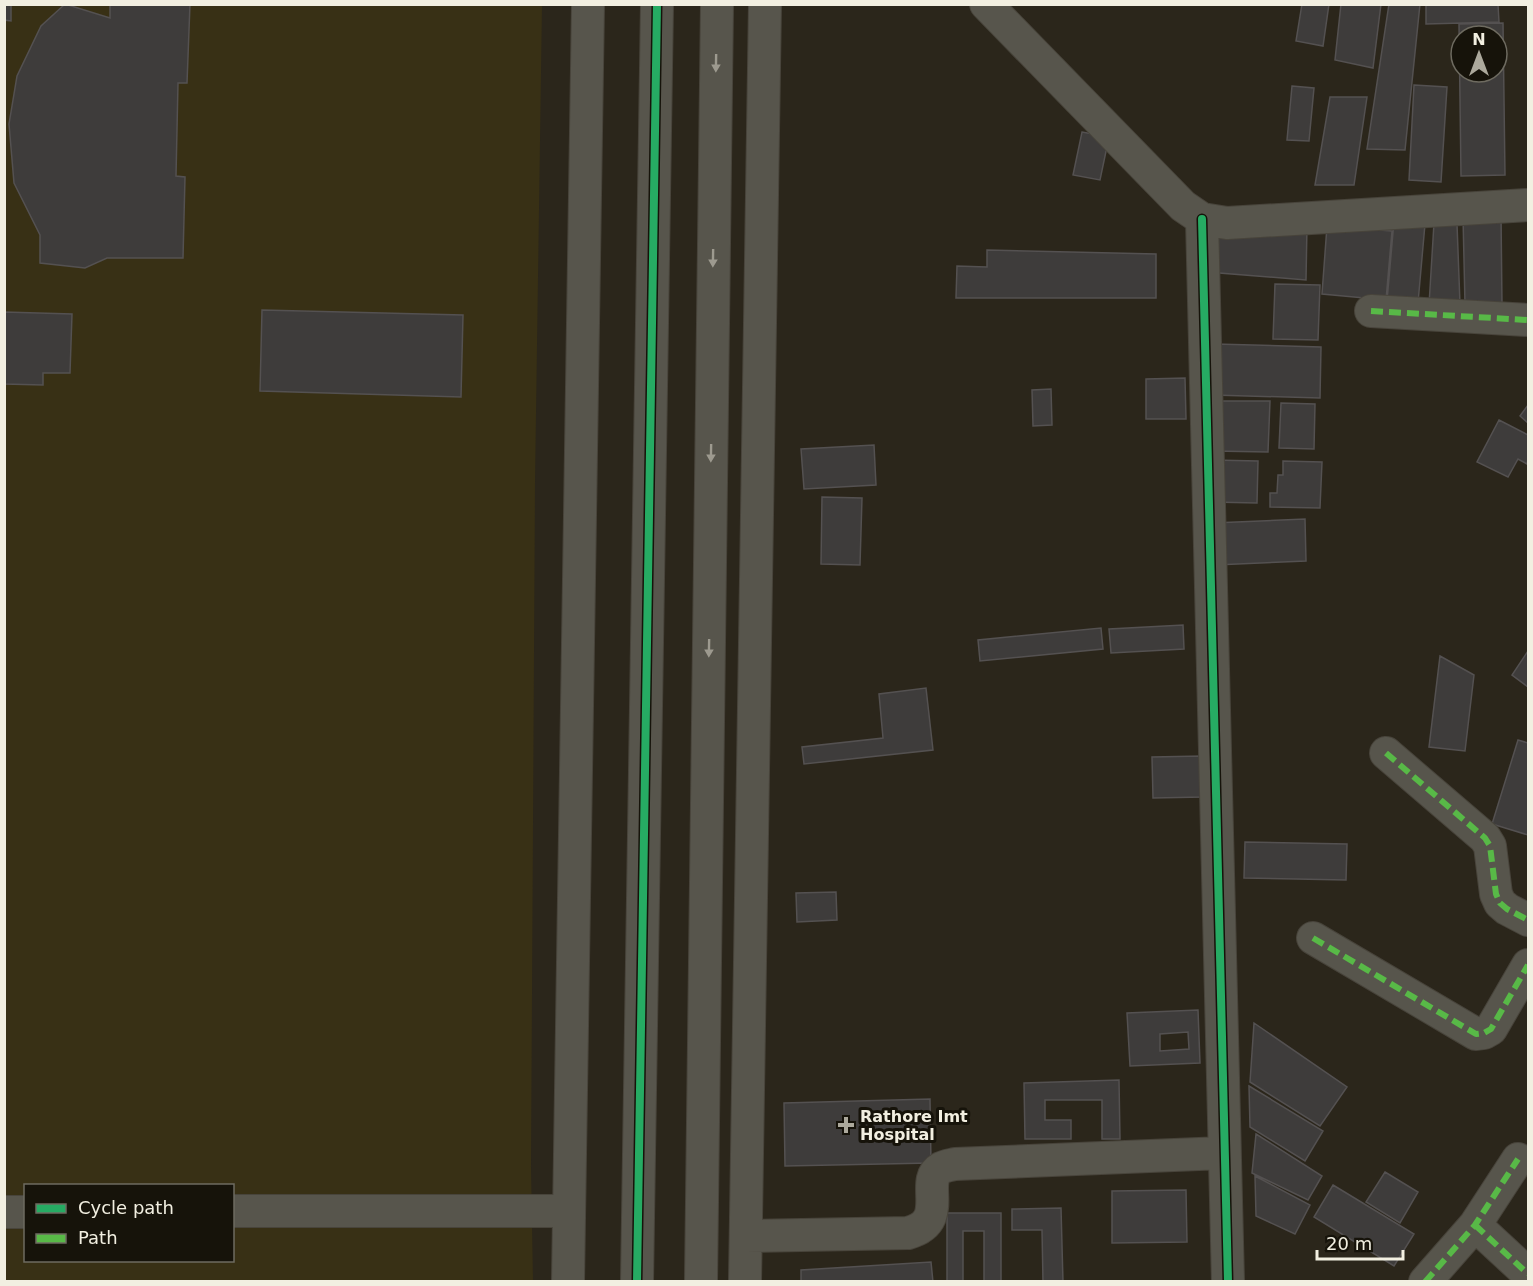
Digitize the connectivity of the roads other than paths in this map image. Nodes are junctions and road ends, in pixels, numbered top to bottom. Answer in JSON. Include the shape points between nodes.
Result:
{"nodes":[{"id":1,"x":588,"y":4,"type":"edge"},
{"id":2,"x":657,"y":4,"type":"edge"},
{"id":3,"x":717,"y":4,"type":"edge"},
{"id":4,"x":765,"y":4,"type":"edge"},
{"id":5,"x":986,"y":4,"type":"edge"},
{"id":6,"x":1528,"y":205,"type":"edge"},
{"id":7,"x":1202,"y":219,"type":"junction"},
{"id":8,"x":1371,"y":311,"type":"dead end"},
{"id":9,"x":1528,"y":320,"type":"edge"},
{"id":10,"x":1386,"y":753,"type":"dead end"},
{"id":11,"x":1528,"y":920,"type":"edge"},
{"id":12,"x":1313,"y":938,"type":"dead end"},
{"id":13,"x":1528,"y":965,"type":"edge"},
{"id":14,"x":1223,"y":1153,"type":"junction"},
{"id":15,"x":1518,"y":1159,"type":"dead end"},
{"id":16,"x":234,"y":1211,"type":"edge"},
{"id":17,"x":569,"y":1211,"type":"junction"},
{"id":18,"x":4,"y":1212,"type":"edge"},
{"id":19,"x":24,"y":1212,"type":"edge"},
{"id":20,"x":1474,"y":1225,"type":"junction"},
{"id":21,"x":746,"y":1236,"type":"junction"},
{"id":22,"x":1528,"y":1274,"type":"edge"},
{"id":23,"x":568,"y":1281,"type":"edge"},
{"id":24,"x":637,"y":1281,"type":"edge"},
{"id":25,"x":701,"y":1281,"type":"edge"},
{"id":26,"x":745,"y":1281,"type":"edge"},
{"id":27,"x":1228,"y":1281,"type":"edge"},
{"id":28,"x":1425,"y":1281,"type":"edge"}],
"edges":[{"from":1,"to":17,"type":"street"},
{"from":2,"to":24,"type":"street"},
{"from":3,"to":25,"type":"street","one_way":true},
{"from":4,"to":21,"type":"street"},
{"from":5,"to":7,"type":"street","via":[[1183,206]]},
{"from":6,"to":7,"type":"street","via":[[1227,223]]},
{"from":7,"to":14,"type":"street"},
{"from":8,"to":9,"type":"street"},
{"from":10,"to":11,"type":"street","via":[[1485,838],[1490,846],[1500,903]]},
{"from":12,"to":13,"type":"street","via":[[1476,1034],[1491,1029]]},
{"from":14,"to":21,"type":"street","via":[[955,1164],[940,1168],[934,1175],[933,1209],[919,1230]]},
{"from":14,"to":27,"type":"street"},
{"from":15,"to":20,"type":"street"},
{"from":16,"to":17,"type":"street"},
{"from":17,"to":23,"type":"street"},
{"from":18,"to":19,"type":"street"},
{"from":20,"to":22,"type":"street"},
{"from":20,"to":28,"type":"street"},
{"from":21,"to":26,"type":"street"}]}
